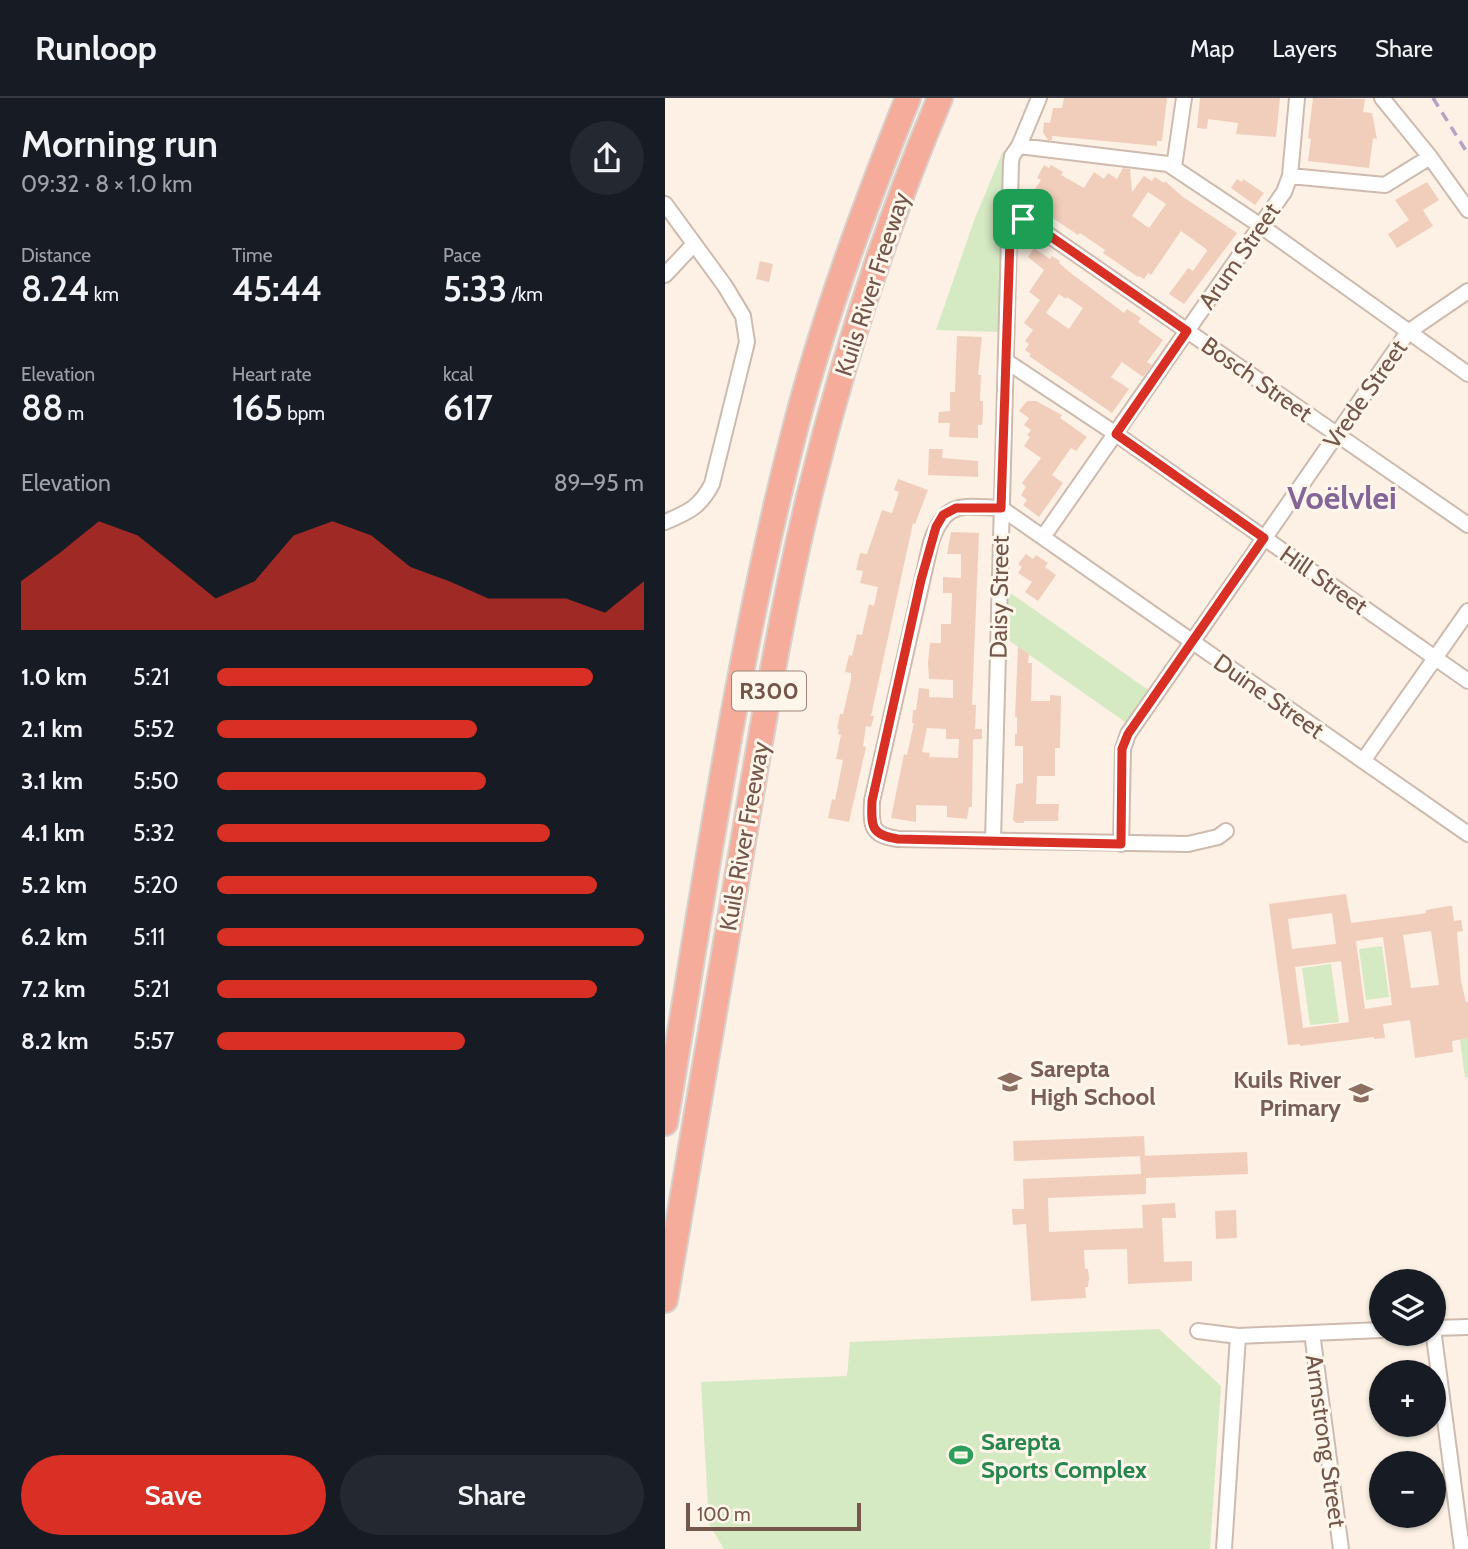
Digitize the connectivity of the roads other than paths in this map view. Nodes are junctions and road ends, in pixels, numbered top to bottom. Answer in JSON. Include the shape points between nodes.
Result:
{"nodes":[{"id":1,"x":908,"y":98,"type":"edge"},
{"id":2,"x":940,"y":98,"type":"edge"},
{"id":3,"x":1039,"y":98,"type":"edge"},
{"id":4,"x":1184,"y":98,"type":"edge"},
{"id":5,"x":1297,"y":98,"type":"edge"},
{"id":6,"x":1382,"y":98,"type":"edge"},
{"id":7,"x":1019,"y":146,"type":"junction"},
{"id":8,"x":1430,"y":157,"type":"junction"},
{"id":9,"x":1174,"y":167,"type":"junction"},
{"id":10,"x":1290,"y":176,"type":"junction"},
{"id":11,"x":665,"y":204,"type":"edge"},
{"id":12,"x":1011,"y":209,"type":"junction"},
{"id":13,"x":1468,"y":210,"type":"edge"},
{"id":14,"x":1261,"y":226,"type":"junction"},
{"id":15,"x":694,"y":244,"type":"junction"},
{"id":16,"x":665,"y":275,"type":"edge"},
{"id":17,"x":1468,"y":292,"type":"edge"},
{"id":18,"x":1187,"y":331,"type":"junction"},
{"id":19,"x":1408,"y":332,"type":"junction"},
{"id":20,"x":1006,"y":361,"type":"junction"},
{"id":21,"x":1468,"y":374,"type":"edge"},
{"id":22,"x":1116,"y":434,"type":"junction"},
{"id":23,"x":1337,"y":434,"type":"junction"},
{"id":24,"x":1001,"y":508,"type":"junction"},
{"id":25,"x":665,"y":522,"type":"edge"},
{"id":26,"x":1468,"y":525,"type":"edge"},
{"id":27,"x":1043,"y":537,"type":"junction"},
{"id":28,"x":1264,"y":538,"type":"junction"},
{"id":29,"x":1468,"y":611,"type":"edge"},
{"id":30,"x":1192,"y":643,"type":"junction"},
{"id":31,"x":1435,"y":658,"type":"junction"},
{"id":32,"x":1468,"y":681,"type":"edge"},
{"id":33,"x":1363,"y":761,"type":"junction"},
{"id":34,"x":1226,"y":831,"type":"dead end"},
{"id":35,"x":1468,"y":834,"type":"edge"},
{"id":36,"x":993,"y":841,"type":"junction"},
{"id":37,"x":1121,"y":844,"type":"junction"},
{"id":38,"x":665,"y":1123,"type":"edge"},
{"id":39,"x":665,"y":1300,"type":"edge"},
{"id":40,"x":1468,"y":1327,"type":"edge"},
{"id":41,"x":1446,"y":1328,"type":"edge"},
{"id":42,"x":1198,"y":1331,"type":"dead end"},
{"id":43,"x":1369,"y":1331,"type":"edge"},
{"id":44,"x":1312,"y":1333,"type":"junction"},
{"id":45,"x":1238,"y":1336,"type":"junction"},
{"id":46,"x":1435,"y":1346,"type":"edge"},
{"id":47,"x":1224,"y":1549,"type":"edge"},
{"id":48,"x":1341,"y":1549,"type":"edge"},
{"id":49,"x":1462,"y":1549,"type":"edge"}],
"edges":[{"from":1,"to":38,"type":"highway","name":"Kuils River Freeway","number":"R300","via":[[854,239],[795,428],[729,744]]},
{"from":2,"to":39,"type":"highway","name":"Kuils River Freeway","number":"R300","via":[[909,171],[851,344],[798,546],[770,683]]},
{"from":3,"to":7,"type":"street","name":"Daisy Street"},
{"from":4,"to":9,"type":"street"},
{"from":5,"to":10,"type":"street","name":"Arum Street"},
{"from":6,"to":8,"type":"street"},
{"from":7,"to":9,"type":"street"},
{"from":7,"to":12,"type":"street","name":"Daisy Street","via":[[1011,163]]},
{"from":8,"to":10,"type":"street","via":[[1385,185]]},
{"from":8,"to":13,"type":"street"},
{"from":9,"to":14,"type":"street"},
{"from":10,"to":14,"type":"street","name":"Arum Street"},
{"from":11,"to":15,"type":"street"},
{"from":12,"to":18,"type":"street","name":"Bosch Street"},
{"from":12,"to":20,"type":"street","name":"Daisy Street"},
{"from":14,"to":18,"type":"street","name":"Arum Street"},
{"from":14,"to":19,"type":"street"},
{"from":15,"to":16,"type":"street"},
{"from":15,"to":25,"type":"street","via":[[743,316],[747,342],[712,484],[705,499],[690,512]]},
{"from":17,"to":19,"type":"street","name":"Vrede Street"},
{"from":18,"to":22,"type":"street","name":"Arum Street"},
{"from":18,"to":23,"type":"street","name":"Bosch Street"},
{"from":19,"to":21,"type":"street"},
{"from":19,"to":23,"type":"street","name":"Vrede Street"},
{"from":20,"to":22,"type":"street","name":"Hill Street"},
{"from":20,"to":24,"type":"street","name":"Daisy Street"},
{"from":22,"to":27,"type":"street","name":"Arum Street"},
{"from":22,"to":28,"type":"street","name":"Hill Street"},
{"from":23,"to":26,"type":"street","name":"Bosch Street"},
{"from":23,"to":28,"type":"street","name":"Vrede Street"},
{"from":24,"to":27,"type":"street","name":"Duine Street"},
{"from":24,"to":36,"type":"street","name":"Daisy Street"},
{"from":24,"to":36,"type":"street","via":[[956,508],[943,515],[936,527],[871,818],[874,830],[882,836]]},
{"from":27,"to":30,"type":"street","name":"Duine Street"},
{"from":28,"to":30,"type":"street","name":"Vrede Street"},
{"from":28,"to":31,"type":"street","name":"Hill Street"},
{"from":29,"to":31,"type":"street"},
{"from":30,"to":33,"type":"street","name":"Duine Street"},
{"from":30,"to":37,"type":"street","name":"Vrede Street","via":[[1124,741]]},
{"from":31,"to":32,"type":"street","name":"Hill Street"},
{"from":31,"to":33,"type":"street"},
{"from":33,"to":35,"type":"street","name":"Duine Street"},
{"from":34,"to":37,"type":"street","via":[[1188,844]]},
{"from":36,"to":37,"type":"street"},
{"from":40,"to":41,"type":"street"},
{"from":42,"to":45,"type":"street"},
{"from":43,"to":44,"type":"street"},
{"from":44,"to":45,"type":"street"},
{"from":44,"to":48,"type":"street","name":"Armstrong Street"},
{"from":45,"to":47,"type":"street"},
{"from":46,"to":49,"type":"street"}]}
